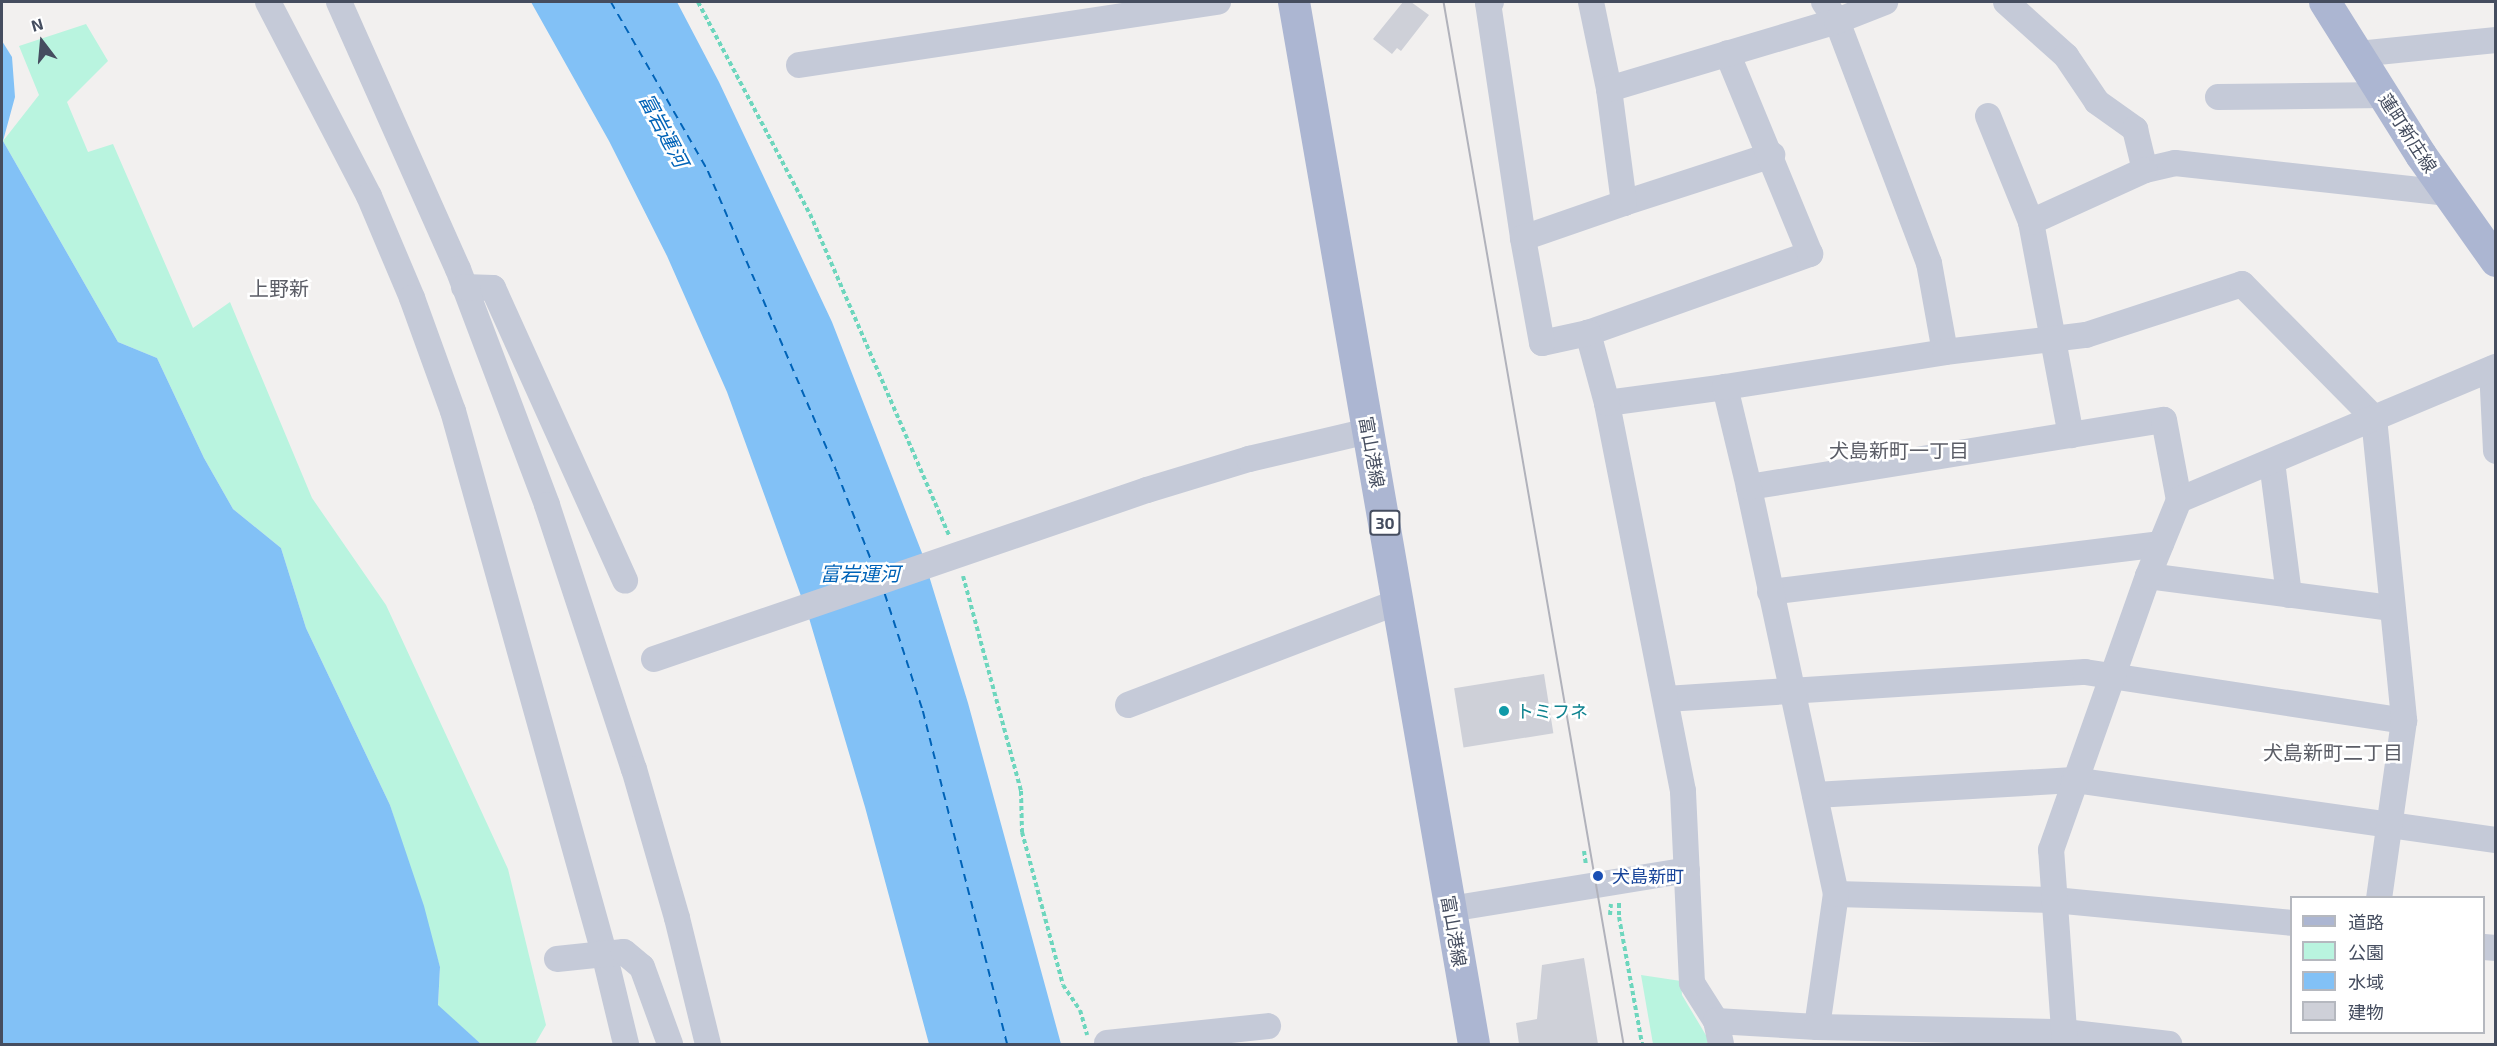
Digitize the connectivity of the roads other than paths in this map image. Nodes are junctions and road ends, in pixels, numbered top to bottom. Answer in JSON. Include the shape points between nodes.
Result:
{"nodes":[{"id":1,"x":268,"y":2,"type":"edge"},
{"id":2,"x":339,"y":2,"type":"edge"},
{"id":3,"x":1218,"y":2,"type":"edge"},
{"id":4,"x":1294,"y":2,"type":"edge"},
{"id":5,"x":1491,"y":2,"type":"edge"},
{"id":6,"x":1592,"y":2,"type":"edge"},
{"id":7,"x":1885,"y":2,"type":"edge"},
{"id":8,"x":2006,"y":2,"type":"edge"},
{"id":9,"x":2325,"y":2,"type":"edge"},
{"id":10,"x":1830,"y":11,"type":"edge"},
{"id":11,"x":2496,"y":40,"type":"edge"},
{"id":12,"x":1727,"y":52,"type":"junction"},
{"id":13,"x":2358,"y":54,"type":"junction"},
{"id":14,"x":799,"y":65,"type":"dead end"},
{"id":15,"x":1609,"y":89,"type":"junction"},
{"id":16,"x":2384,"y":95,"type":"junction"},
{"id":17,"x":2218,"y":97,"type":"dead end"},
{"id":18,"x":1988,"y":116,"type":"dead end"},
{"id":19,"x":1772,"y":155,"type":"junction"},
{"id":20,"x":2145,"y":170,"type":"junction"},
{"id":21,"x":2448,"y":193,"type":"junction"},
{"id":22,"x":1624,"y":203,"type":"junction"},
{"id":23,"x":2031,"y":222,"type":"junction"},
{"id":24,"x":1523,"y":238,"type":"junction"},
{"id":25,"x":2496,"y":261,"type":"edge"},
{"id":26,"x":464,"y":287,"type":"junction"},
{"id":27,"x":1588,"y":333,"type":"junction"},
{"id":28,"x":2052,"y":337,"type":"junction"},
{"id":29,"x":1945,"y":352,"type":"junction"},
{"id":30,"x":2494,"y":368,"type":"edge"},
{"id":31,"x":1725,"y":387,"type":"junction"},
{"id":32,"x":1607,"y":404,"type":"junction"},
{"id":33,"x":2374,"y":418,"type":"junction"},
{"id":34,"x":1368,"y":431,"type":"junction"},
{"id":35,"x":2071,"y":435,"type":"junction"},
{"id":36,"x":2496,"y":451,"type":"edge"},
{"id":37,"x":2272,"y":462,"type":"junction"},
{"id":38,"x":1749,"y":487,"type":"junction"},
{"id":39,"x":2179,"y":500,"type":"junction"},
{"id":40,"x":2161,"y":544,"type":"junction"},
{"id":41,"x":2148,"y":576,"type":"junction"},
{"id":42,"x":625,"y":581,"type":"dead end"},
{"id":43,"x":1770,"y":592,"type":"junction"},
{"id":44,"x":2289,"y":595,"type":"junction"},
{"id":45,"x":1398,"y":602,"type":"junction"},
{"id":46,"x":2392,"y":609,"type":"junction"},
{"id":47,"x":654,"y":659,"type":"dead end"},
{"id":48,"x":2112,"y":679,"type":"junction"},
{"id":49,"x":1792,"y":690,"type":"junction"},
{"id":50,"x":1666,"y":699,"type":"junction"},
{"id":51,"x":1128,"y":705,"type":"dead end"},
{"id":52,"x":2404,"y":721,"type":"junction"},
{"id":53,"x":2074,"y":780,"type":"junction"},
{"id":54,"x":1815,"y":795,"type":"junction"},
{"id":55,"x":2389,"y":825,"type":"junction"},
{"id":56,"x":2496,"y":840,"type":"edge"},
{"id":57,"x":1687,"y":870,"type":"junction"},
{"id":58,"x":1836,"y":894,"type":"junction"},
{"id":59,"x":2379,"y":896,"type":"edge"},
{"id":60,"x":2054,"y":900,"type":"junction"},
{"id":61,"x":1450,"y":909,"type":"junction"},
{"id":62,"x":2290,"y":923,"type":"edge"},
{"id":63,"x":604,"y":953,"type":"junction"},
{"id":64,"x":557,"y":959,"type":"dead end"},
{"id":65,"x":1268,"y":1026,"type":"dead end"},
{"id":66,"x":1817,"y":1028,"type":"junction"},
{"id":67,"x":1719,"y":1033,"type":"edge"},
{"id":68,"x":2064,"y":1038,"type":"edge"},
{"id":69,"x":1152,"y":1041,"type":"edge"},
{"id":70,"x":626,"y":1044,"type":"edge"},
{"id":71,"x":670,"y":1044,"type":"edge"},
{"id":72,"x":708,"y":1044,"type":"edge"},
{"id":73,"x":1099,"y":1044,"type":"edge"},
{"id":74,"x":1474,"y":1044,"type":"edge"},
{"id":75,"x":2169,"y":1044,"type":"edge"}],
"edges":[{"from":1,"to":63,"type":"street","via":[[369,196],[449,401]]},
{"from":2,"to":26,"type":"street"},
{"from":3,"to":14,"type":"street"},
{"from":4,"to":34,"type":"main road","name":"富山港線","number":"30"},
{"from":5,"to":24,"type":"street","via":[[1488,3]]},
{"from":6,"to":15,"type":"street"},
{"from":7,"to":10,"type":"street"},
{"from":8,"to":20,"type":"street","via":[[2066,56],[2097,102],[2135,129]]},
{"from":9,"to":13,"type":"main road","name":"蓮町新庄線"},
{"from":10,"to":12,"type":"street"},
{"from":10,"to":29,"type":"street","via":[[1929,263]]},
{"from":11,"to":13,"type":"street"},
{"from":12,"to":15,"type":"street"},
{"from":12,"to":19,"type":"street"},
{"from":13,"to":16,"type":"main road","name":"蓮町新庄線"},
{"from":15,"to":22,"type":"street"},
{"from":16,"to":17,"type":"street"},
{"from":16,"to":21,"type":"main road","name":"蓮町新庄線"},
{"from":18,"to":23,"type":"street"},
{"from":19,"to":22,"type":"street"},
{"from":19,"to":27,"type":"street","via":[[1810,254]]},
{"from":20,"to":21,"type":"street","via":[[2175,163]]},
{"from":20,"to":23,"type":"street"},
{"from":21,"to":25,"type":"main road","name":"蓮町新庄線"},
{"from":22,"to":24,"type":"street"},
{"from":23,"to":28,"type":"street"},
{"from":24,"to":27,"type":"street","via":[[1542,343]]},
{"from":26,"to":42,"type":"street","via":[[493,288]]},
{"from":26,"to":72,"type":"street","via":[[547,505],[634,769]]},
{"from":27,"to":32,"type":"street"},
{"from":28,"to":29,"type":"street"},
{"from":28,"to":33,"type":"street","via":[[2086,335],[2242,284]]},
{"from":28,"to":35,"type":"street"},
{"from":29,"to":31,"type":"street"},
{"from":30,"to":33,"type":"street"},
{"from":30,"to":36,"type":"street"},
{"from":31,"to":32,"type":"street"},
{"from":31,"to":38,"type":"street"},
{"from":32,"to":50,"type":"street"},
{"from":33,"to":37,"type":"street"},
{"from":33,"to":46,"type":"street"},
{"from":34,"to":45,"type":"main road","name":"富山港線","number":"30"},
{"from":34,"to":47,"type":"street","via":[[1249,459]]},
{"from":35,"to":38,"type":"street"},
{"from":35,"to":39,"type":"street","via":[[2164,420]]},
{"from":37,"to":39,"type":"street"},
{"from":37,"to":44,"type":"street"},
{"from":38,"to":43,"type":"street"},
{"from":39,"to":40,"type":"street"},
{"from":40,"to":41,"type":"street"},
{"from":40,"to":43,"type":"street"},
{"from":41,"to":44,"type":"street"},
{"from":41,"to":48,"type":"street"},
{"from":43,"to":49,"type":"street"},
{"from":44,"to":46,"type":"street"},
{"from":45,"to":51,"type":"street"},
{"from":45,"to":61,"type":"main road","name":"富山港線","number":"30"},
{"from":46,"to":52,"type":"street"},
{"from":48,"to":49,"type":"street","via":[[2085,672]]},
{"from":48,"to":52,"type":"street"},
{"from":48,"to":53,"type":"street"},
{"from":49,"to":50,"type":"street"},
{"from":49,"to":54,"type":"street"},
{"from":50,"to":57,"type":"street","via":[[1683,791]]},
{"from":52,"to":55,"type":"street"},
{"from":53,"to":54,"type":"street"},
{"from":53,"to":55,"type":"street"},
{"from":53,"to":60,"type":"street","via":[[2051,850]]},
{"from":54,"to":58,"type":"street"},
{"from":55,"to":56,"type":"street"},
{"from":55,"to":59,"type":"street"},
{"from":57,"to":61,"type":"street"},
{"from":57,"to":67,"type":"street","via":[[1692,983]]},
{"from":58,"to":60,"type":"street"},
{"from":58,"to":66,"type":"street"},
{"from":60,"to":62,"type":"street"},
{"from":60,"to":68,"type":"street"},
{"from":61,"to":74,"type":"main road","name":"富山港線","number":"30"},
{"from":63,"to":64,"type":"street"},
{"from":63,"to":70,"type":"street"},
{"from":63,"to":71,"type":"street","via":[[624,952],[642,967]]},
{"from":65,"to":69,"type":"street"},
{"from":66,"to":67,"type":"street"},
{"from":66,"to":68,"type":"street"},
{"from":68,"to":75,"type":"street"},
{"from":69,"to":73,"type":"street"}]}
